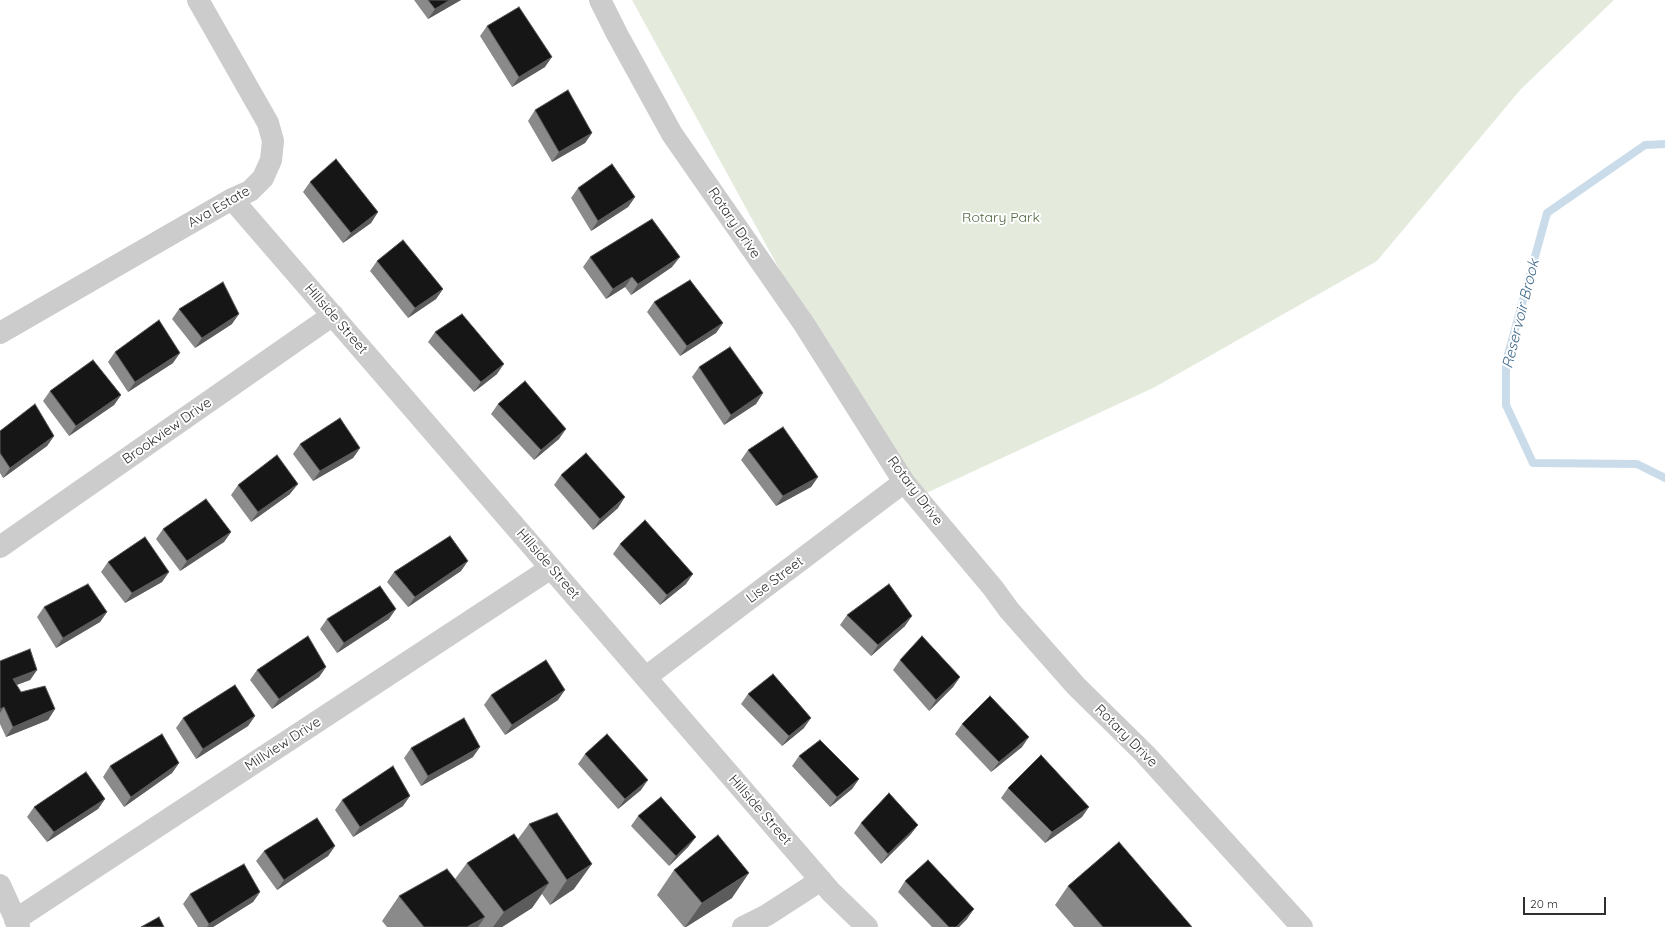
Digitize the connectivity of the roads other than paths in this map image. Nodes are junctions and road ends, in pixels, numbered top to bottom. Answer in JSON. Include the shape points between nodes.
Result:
{"nodes":[{"id":1,"x":198,"y":0,"type":"edge"},
{"id":2,"x":600,"y":0,"type":"edge"},
{"id":3,"x":232,"y":199,"type":"junction"},
{"id":4,"x":333,"y":315,"type":"junction"},
{"id":5,"x":0,"y":333,"type":"edge"},
{"id":6,"x":904,"y":482,"type":"junction"},
{"id":7,"x":0,"y":547,"type":"edge"},
{"id":8,"x":551,"y":568,"type":"junction"},
{"id":9,"x":646,"y":678,"type":"junction"},
{"id":10,"x":821,"y":880,"type":"junction"},
{"id":11,"x":0,"y":885,"type":"edge"},
{"id":12,"x":17,"y":923,"type":"edge"},
{"id":13,"x":743,"y":927,"type":"edge"},
{"id":14,"x":867,"y":927,"type":"edge"},
{"id":15,"x":1302,"y":927,"type":"edge"}],
"edges":[{"from":1,"to":3,"type":"street","name":"Ava Estate","via":[[268,123],[273,141],[271,160],[263,178],[250,191]]},
{"from":2,"to":6,"type":"street","name":"Rotary Drive","via":[[672,134],[804,324]]},
{"from":3,"to":4,"type":"street","name":"Hillside Street"},
{"from":3,"to":5,"type":"street","name":"Ava Estate"},
{"from":4,"to":7,"type":"street","name":"Brookview Drive"},
{"from":4,"to":8,"type":"street","name":"Hillside Street"},
{"from":6,"to":9,"type":"street","name":"Lise Street"},
{"from":6,"to":15,"type":"street","name":"Rotary Drive","via":[[1009,610],[1076,686],[1145,754]]},
{"from":8,"to":9,"type":"street","name":"Hillside Street"},
{"from":8,"to":12,"type":"street","name":"Millview Drive"},
{"from":9,"to":10,"type":"street","name":"Hillside Street"},
{"from":10,"to":13,"type":"street"},
{"from":10,"to":14,"type":"street","name":"Hillside Street"},
{"from":11,"to":12,"type":"street"}]}
